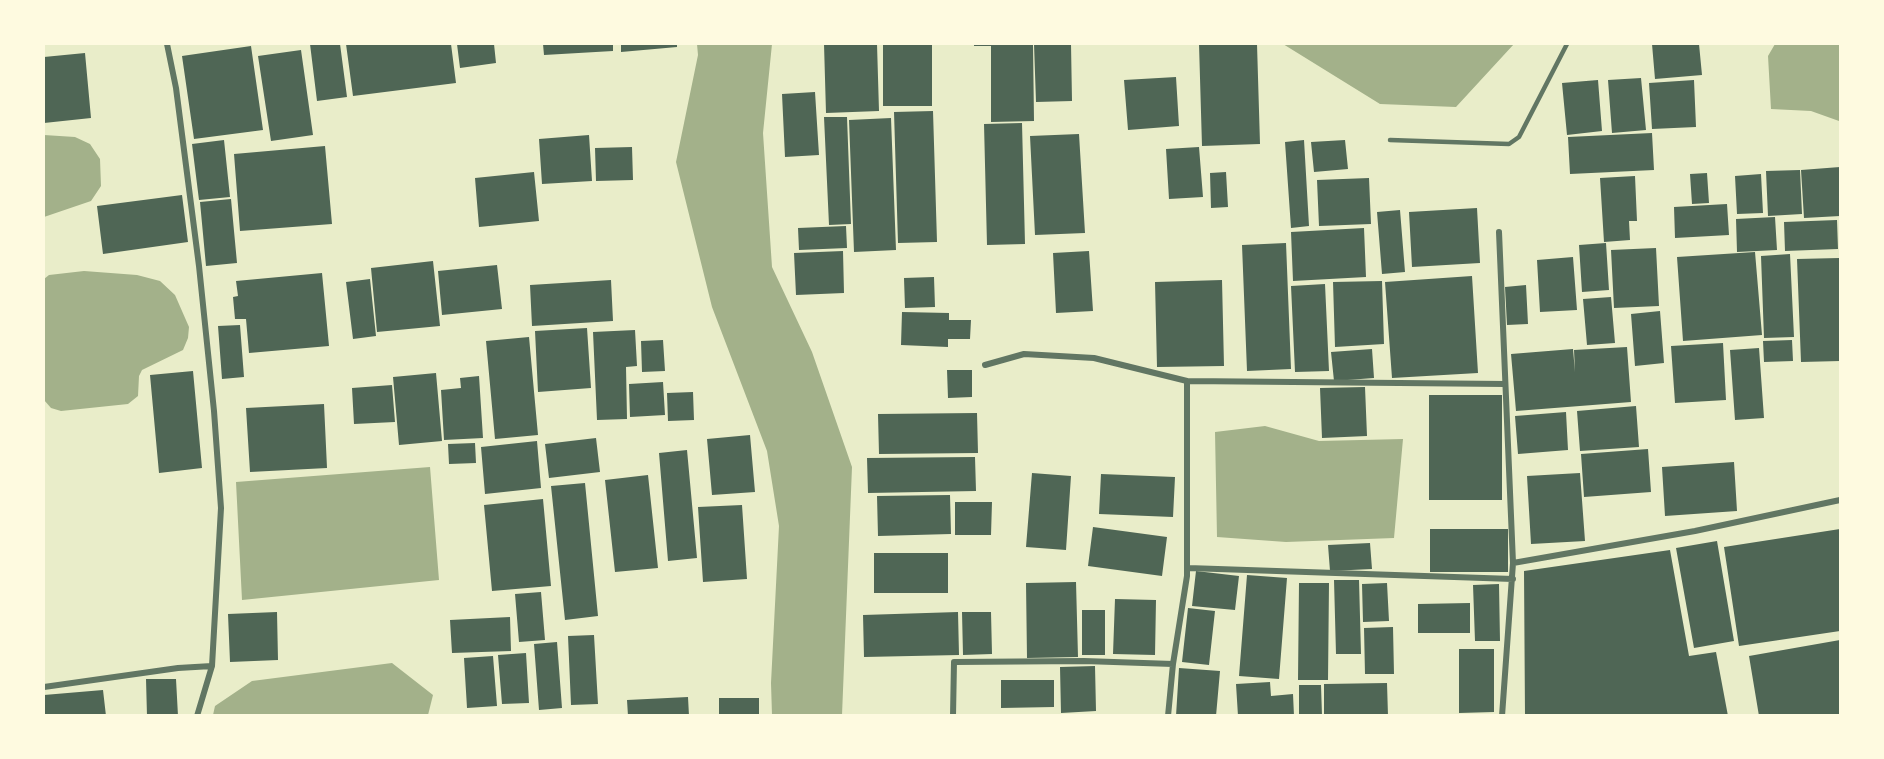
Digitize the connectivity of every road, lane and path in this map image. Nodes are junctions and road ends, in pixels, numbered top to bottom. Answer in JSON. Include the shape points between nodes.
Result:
{"nodes":[{"id":1,"x":167,"y":44,"type":"edge"},
{"id":2,"x":1567,"y":44,"type":"edge"},
{"id":3,"x":1390,"y":140,"type":"dead end"},
{"id":4,"x":1499,"y":232,"type":"dead end"},
{"id":5,"x":986,"y":365,"type":"dead end"},
{"id":6,"x":1187,"y":381,"type":"junction"},
{"id":7,"x":1505,"y":384,"type":"junction"},
{"id":8,"x":1840,"y":500,"type":"edge"},
{"id":9,"x":1513,"y":563,"type":"junction"},
{"id":10,"x":1188,"y":568,"type":"junction"},
{"id":11,"x":1513,"y":579,"type":"junction"},
{"id":12,"x":1173,"y":664,"type":"junction"},
{"id":13,"x":212,"y":666,"type":"junction"},
{"id":14,"x":44,"y":687,"type":"edge"},
{"id":15,"x":197,"y":716,"type":"edge"},
{"id":16,"x":953,"y":716,"type":"edge"},
{"id":17,"x":1168,"y":716,"type":"edge"},
{"id":18,"x":1503,"y":716,"type":"edge"}],
"edges":[{"from":1,"to":13,"type":"street","via":[[198,255],[214,411],[221,508]]},
{"from":2,"to":3,"type":"lane","via":[[1519,138],[1509,144]]},
{"from":4,"to":7,"type":"street"},
{"from":5,"to":6,"type":"street","via":[[1024,354],[1094,358]]},
{"from":6,"to":7,"type":"street"},
{"from":6,"to":10,"type":"street"},
{"from":7,"to":9,"type":"street"},
{"from":8,"to":9,"type":"street","via":[[1695,531]]},
{"from":9,"to":11,"type":"street"},
{"from":10,"to":11,"type":"street"},
{"from":10,"to":12,"type":"street"},
{"from":11,"to":18,"type":"street"},
{"from":12,"to":16,"type":"street","via":[[954,662]]},
{"from":12,"to":17,"type":"street"},
{"from":13,"to":14,"type":"street"},
{"from":13,"to":15,"type":"street"}]}
